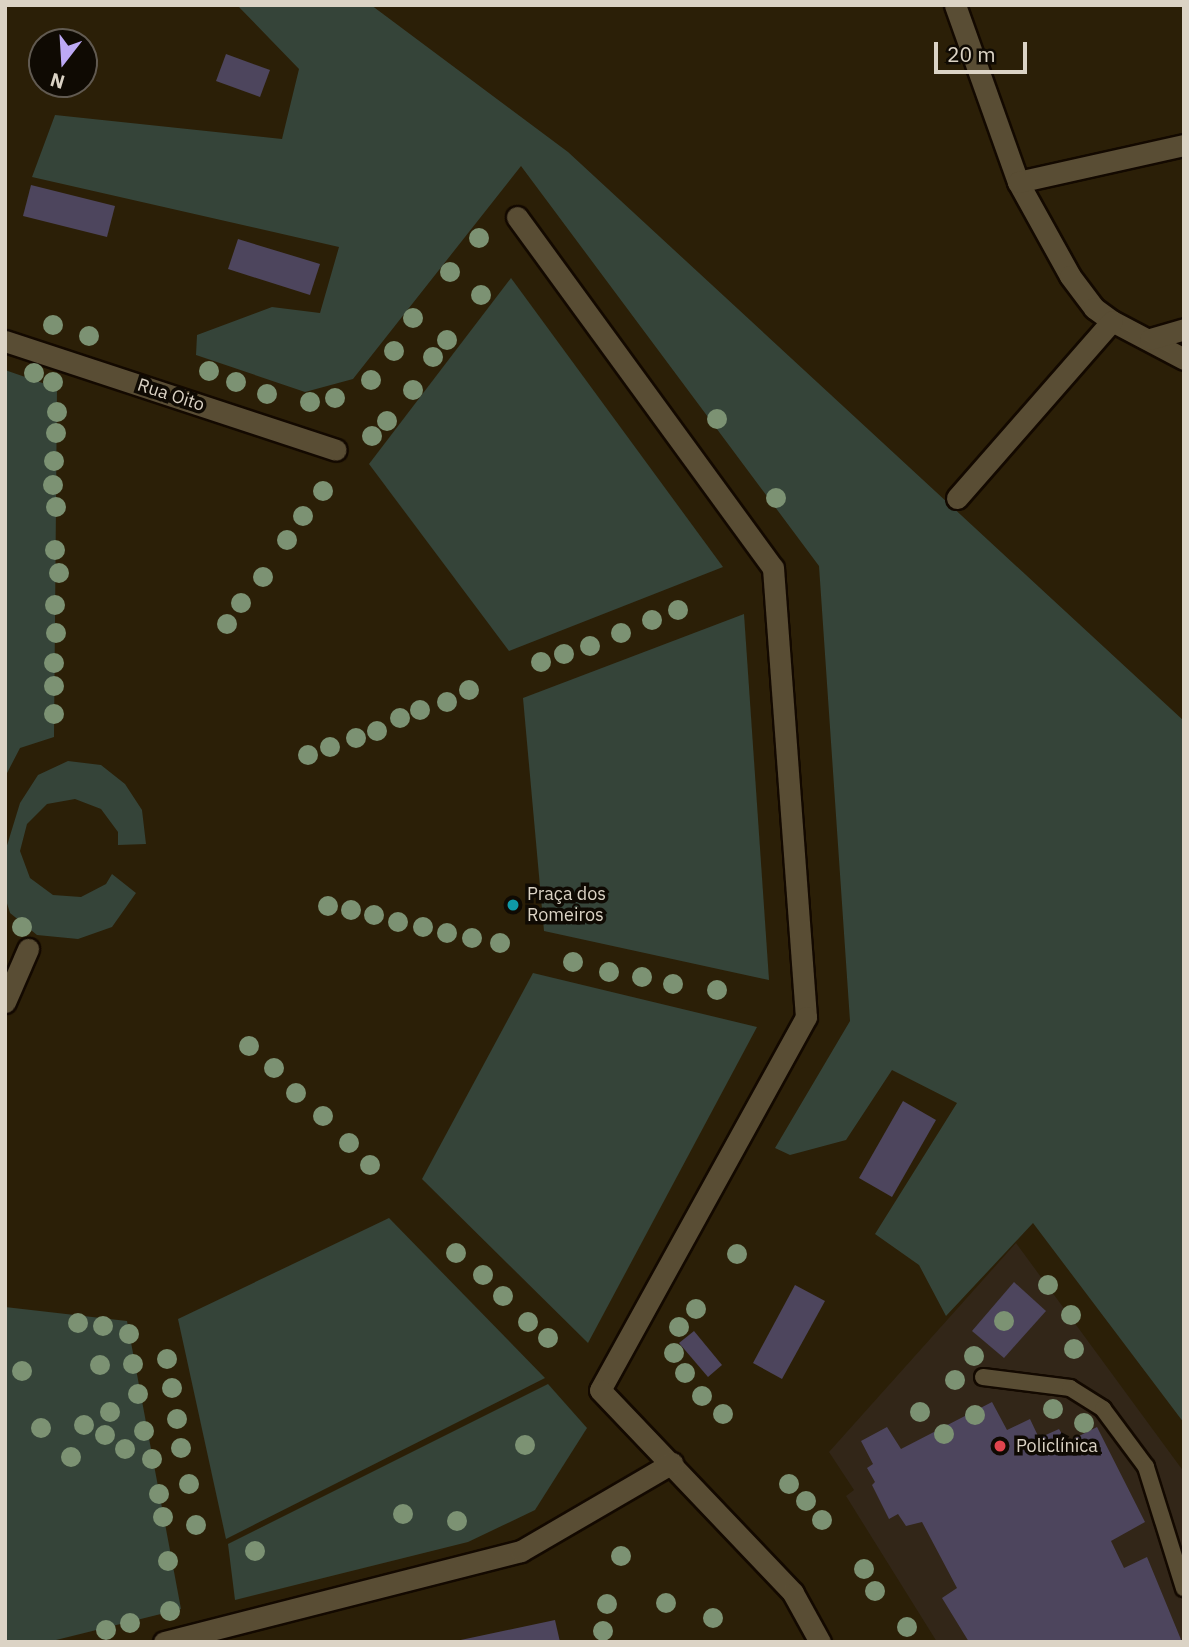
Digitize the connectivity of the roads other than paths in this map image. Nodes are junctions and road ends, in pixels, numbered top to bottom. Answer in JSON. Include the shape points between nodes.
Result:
{"nodes":[{"id":1,"x":955,"y":5,"type":"edge"},
{"id":2,"x":1184,"y":145,"type":"edge"},
{"id":3,"x":1018,"y":181,"type":"junction"},
{"id":4,"x":517,"y":217,"type":"dead end"},
{"id":5,"x":1112,"y":321,"type":"junction"},
{"id":6,"x":1184,"y":330,"type":"edge"},
{"id":7,"x":1150,"y":339,"type":"junction"},
{"id":8,"x":5,"y":341,"type":"edge"},
{"id":9,"x":1184,"y":359,"type":"edge"},
{"id":10,"x":336,"y":450,"type":"dead end"},
{"id":11,"x":957,"y":498,"type":"dead end"},
{"id":12,"x":28,"y":949,"type":"dead end"},
{"id":13,"x":5,"y":1002,"type":"edge"},
{"id":14,"x":983,"y":1377,"type":"dead end"},
{"id":15,"x":671,"y":1463,"type":"junction"},
{"id":16,"x":1184,"y":1588,"type":"edge"},
{"id":17,"x":164,"y":1642,"type":"edge"},
{"id":18,"x":820,"y":1642,"type":"edge"}],
"edges":[{"from":1,"to":3,"type":"street"},
{"from":2,"to":3,"type":"street"},
{"from":3,"to":5,"type":"street","via":[[1070,276],[1094,308]]},
{"from":4,"to":15,"type":"street","via":[[773,568],[806,1017],[600,1390]]},
{"from":5,"to":7,"type":"street"},
{"from":5,"to":11,"type":"street"},
{"from":6,"to":7,"type":"street"},
{"from":7,"to":9,"type":"street"},
{"from":8,"to":10,"type":"street","name":"Rua Oito"},
{"from":12,"to":13,"type":"street"},
{"from":14,"to":16,"type":"lane","via":[[1070,1388],[1103,1409],[1146,1467]]},
{"from":15,"to":17,"type":"street","via":[[521,1550]]},
{"from":15,"to":18,"type":"street","via":[[793,1593]]}]}
